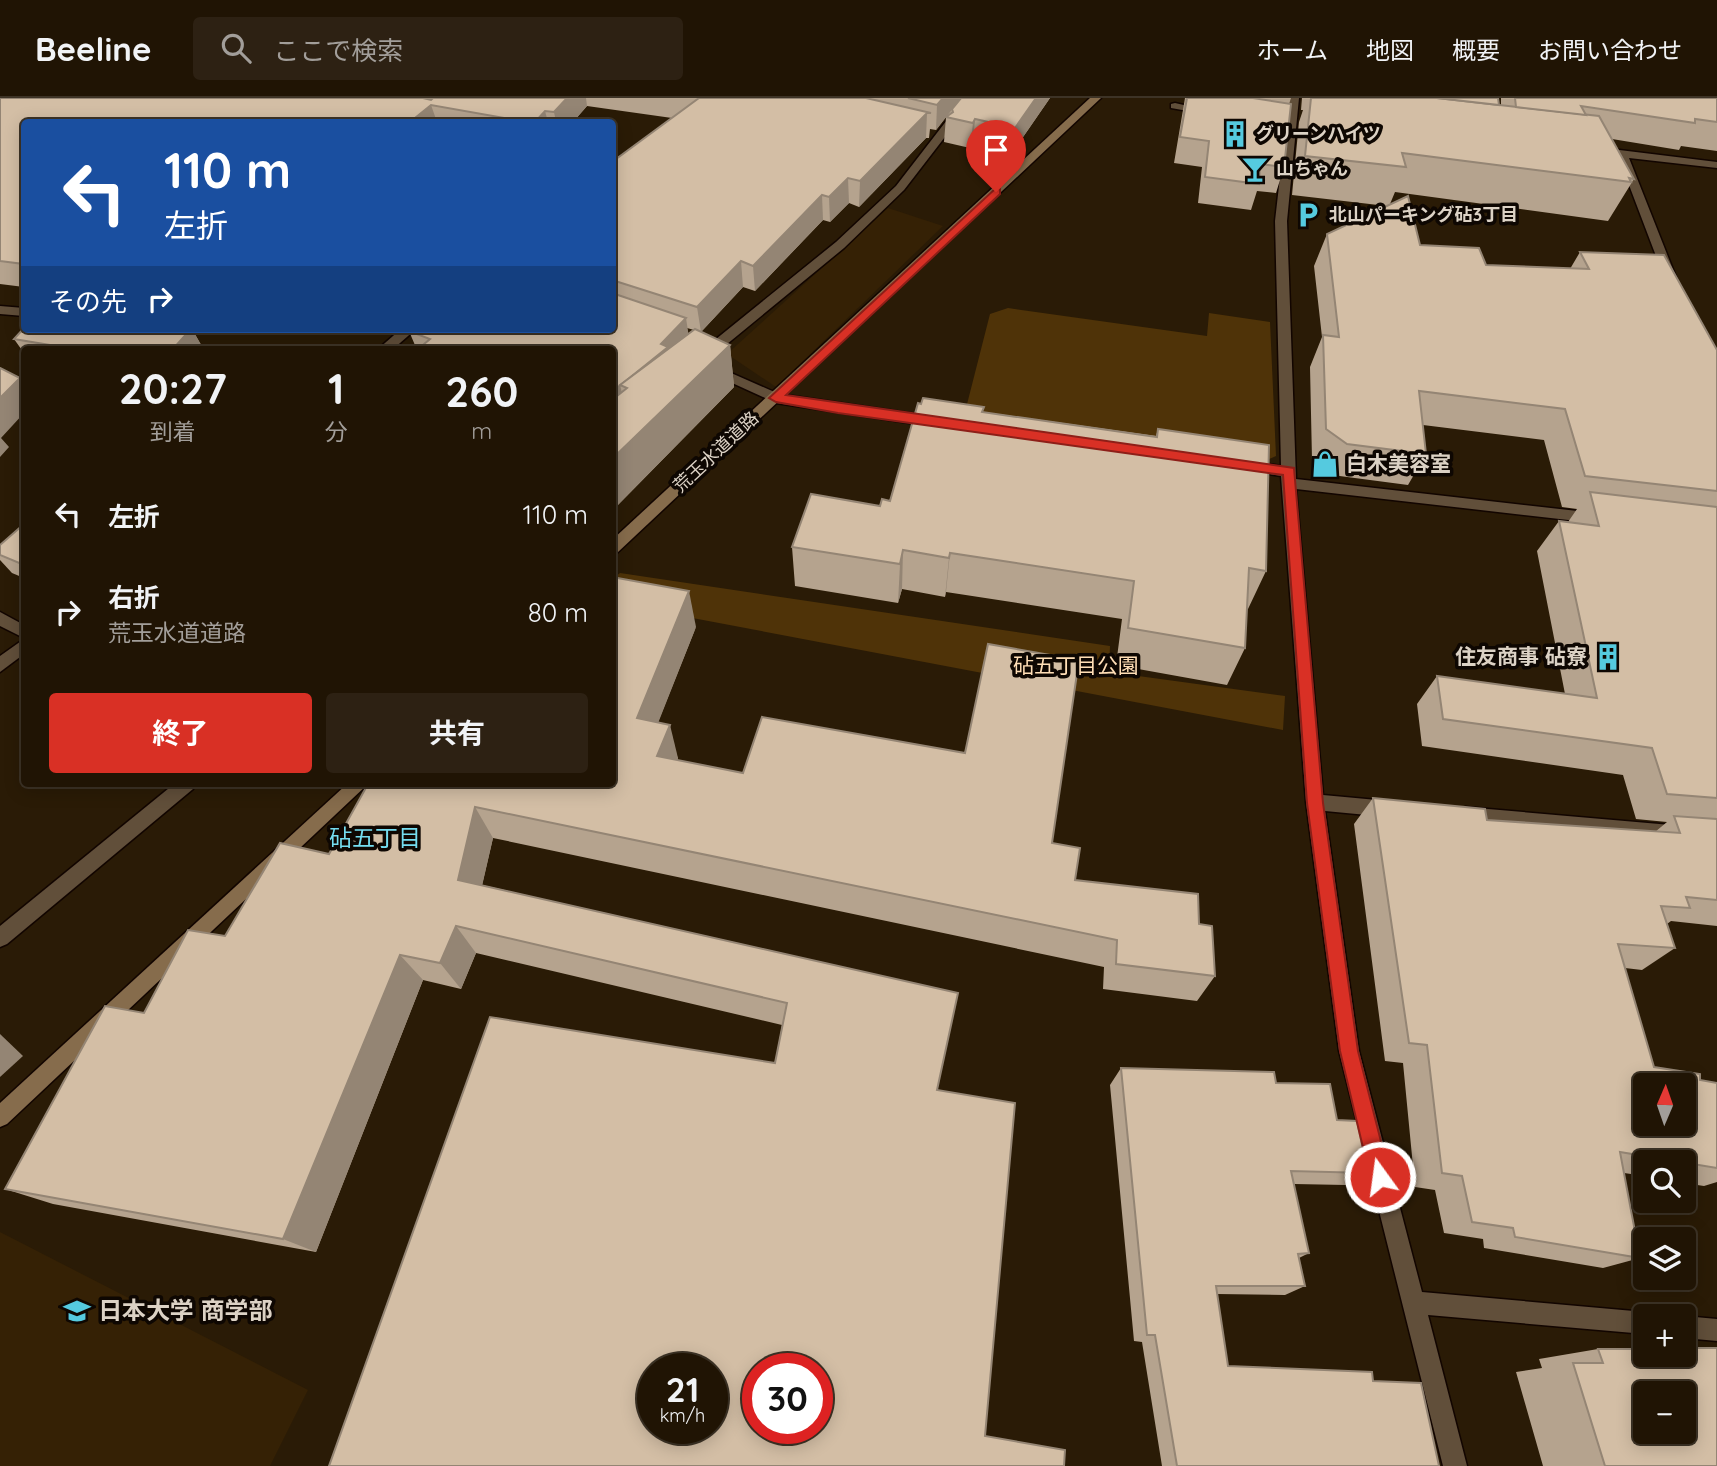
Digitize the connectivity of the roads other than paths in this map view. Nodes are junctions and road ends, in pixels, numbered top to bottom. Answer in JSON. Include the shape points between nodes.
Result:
{"nodes":[{"id":1,"x":970,"y":98,"type":"edge"},
{"id":2,"x":1096,"y":98,"type":"edge"},
{"id":3,"x":1175,"y":106,"type":"dead end"},
{"id":4,"x":1214,"y":113,"type":"edge"},
{"id":5,"x":1292,"y":116,"type":"edge"},
{"id":6,"x":1584,"y":148,"type":"edge"},
{"id":7,"x":1622,"y":153,"type":"junction"},
{"id":8,"x":1717,"y":165,"type":"edge"},
{"id":9,"x":1676,"y":293,"type":"edge"},
{"id":10,"x":0,"y":310,"type":"edge"},
{"id":11,"x":21,"y":312,"type":"edge"},
{"id":12,"x":404,"y":333,"type":"edge"},
{"id":13,"x":389,"y":346,"type":"edge"},
{"id":14,"x":776,"y":398,"type":"junction"},
{"id":15,"x":947,"y":424,"type":"edge"},
{"id":16,"x":1234,"y":464,"type":"edge"},
{"id":17,"x":1289,"y":477,"type":"junction"},
{"id":18,"x":1609,"y":520,"type":"edge"},
{"id":19,"x":616,"y":545,"type":"edge"},
{"id":20,"x":0,"y":618,"type":"edge"},
{"id":21,"x":21,"y":630,"type":"edge"},
{"id":22,"x":21,"y":648,"type":"edge"},
{"id":23,"x":0,"y":666,"type":"edge"},
{"id":24,"x":183,"y":787,"type":"edge"},
{"id":25,"x":356,"y":787,"type":"edge"},
{"id":26,"x":1315,"y":803,"type":"junction"},
{"id":27,"x":1412,"y":811,"type":"edge"},
{"id":28,"x":1453,"y":814,"type":"edge"},
{"id":29,"x":1717,"y":837,"type":"edge"},
{"id":30,"x":0,"y":938,"type":"edge"},
{"id":31,"x":0,"y":1117,"type":"edge"},
{"id":32,"x":1411,"y":1302,"type":"junction"},
{"id":33,"x":1633,"y":1322,"type":"edge"},
{"id":34,"x":1696,"y":1327,"type":"edge"},
{"id":35,"x":1717,"y":1330,"type":"edge"},
{"id":36,"x":1455,"y":1466,"type":"edge"}],
"edges":[{"from":1,"to":14,"type":"street","via":[[936,134],[900,188],[840,245],[710,343],[697,362]]},
{"from":2,"to":14,"type":"main road","name":"荒玉水道道路"},
{"from":3,"to":4,"type":"street"},
{"from":5,"to":17,"type":"street","via":[[1282,221]]},
{"from":6,"to":7,"type":"street"},
{"from":7,"to":8,"type":"street"},
{"from":7,"to":9,"type":"street"},
{"from":10,"to":11,"type":"street"},
{"from":12,"to":13,"type":"street"},
{"from":14,"to":15,"type":"street"},
{"from":14,"to":19,"type":"main road","name":"荒玉水道道路"},
{"from":16,"to":17,"type":"street"},
{"from":17,"to":18,"type":"street"},
{"from":17,"to":26,"type":"street"},
{"from":20,"to":21,"type":"street"},
{"from":22,"to":23,"type":"street"},
{"from":24,"to":30,"type":"street"},
{"from":25,"to":31,"type":"main road"},
{"from":26,"to":27,"type":"street"},
{"from":26,"to":32,"type":"street","via":[[1349,1051]]},
{"from":28,"to":29,"type":"street"},
{"from":32,"to":33,"type":"street"},
{"from":32,"to":36,"type":"street"},
{"from":34,"to":35,"type":"street"}]}
